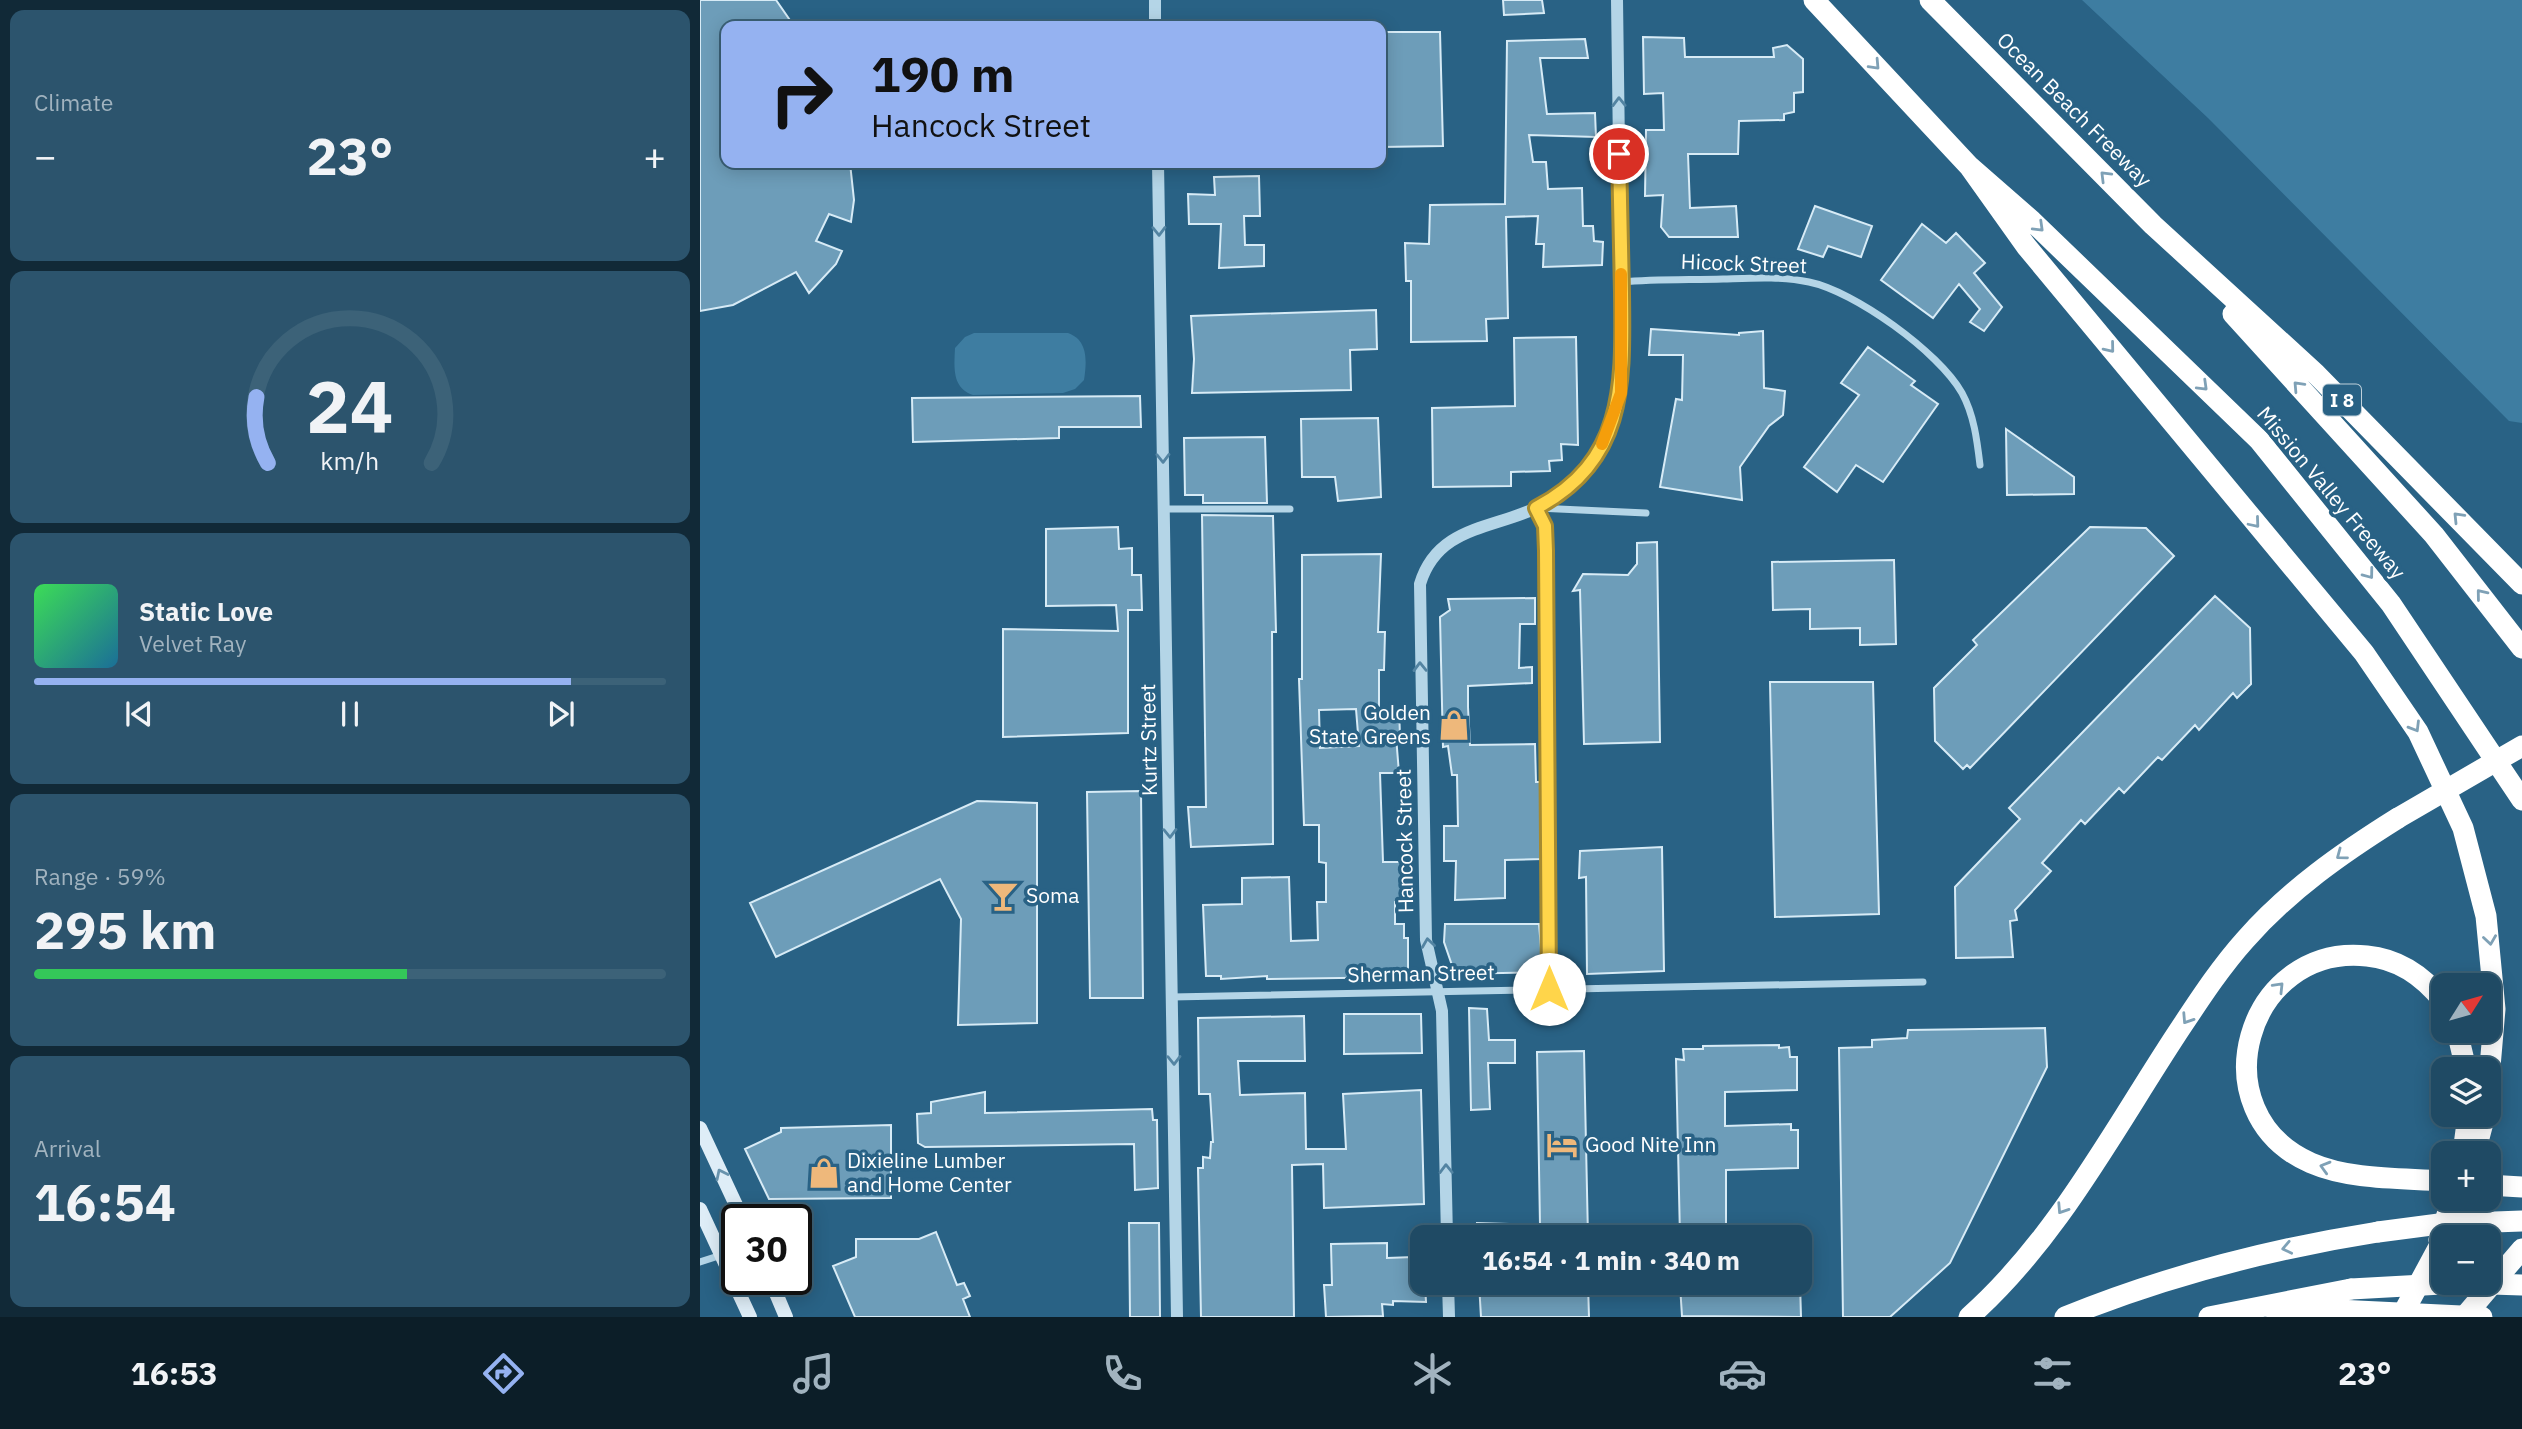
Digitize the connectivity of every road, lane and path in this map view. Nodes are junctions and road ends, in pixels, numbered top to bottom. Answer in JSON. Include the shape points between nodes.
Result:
{"nodes":[{"id":1,"x":1155,"y":0,"type":"edge"},
{"id":2,"x":1617,"y":0,"type":"edge"},
{"id":3,"x":1814,"y":0,"type":"edge"},
{"id":4,"x":1930,"y":0,"type":"edge"},
{"id":5,"x":1155,"y":21,"type":"edge"},
{"id":6,"x":1969,"y":166,"type":"junction"},
{"id":7,"x":1158,"y":168,"type":"edge"},
{"id":8,"x":2153,"y":225,"type":"junction"},
{"id":9,"x":1622,"y":282,"type":"junction"},
{"id":10,"x":1980,"y":465,"type":"dead end"},
{"id":11,"x":1536,"y":508,"type":"junction"},
{"id":12,"x":1163,"y":509,"type":"junction"},
{"id":13,"x":1290,"y":509,"type":"dead end"},
{"id":14,"x":1646,"y":513,"type":"dead end"},
{"id":15,"x":2522,"y":584,"type":"edge"},
{"id":16,"x":2522,"y":648,"type":"edge"},
{"id":17,"x":2522,"y":746,"type":"edge"},
{"id":18,"x":2522,"y":800,"type":"edge"},
{"id":19,"x":1923,"y":982,"type":"dead end"},
{"id":20,"x":2431,"y":988,"type":"edge"},
{"id":21,"x":1549,"y":989,"type":"junction"},
{"id":22,"x":1438,"y":991,"type":"junction"},
{"id":23,"x":1172,"y":997,"type":"junction"},
{"id":24,"x":2491,"y":1057,"type":"edge"},
{"id":25,"x":700,"y":1128,"type":"edge"},
{"id":26,"x":2431,"y":1180,"type":"edge"},
{"id":27,"x":2501,"y":1186,"type":"edge"},
{"id":28,"x":2522,"y":1187,"type":"edge"},
{"id":29,"x":736,"y":1204,"type":"edge"},
{"id":30,"x":700,"y":1209,"type":"edge"},
{"id":31,"x":2448,"y":1211,"type":"edge"},
{"id":32,"x":2522,"y":1221,"type":"edge"},
{"id":33,"x":1447,"y":1225,"type":"edge"},
{"id":34,"x":2522,"y":1249,"type":"edge"},
{"id":35,"x":721,"y":1253,"type":"edge"},
{"id":36,"x":721,"y":1255,"type":"edge"},
{"id":37,"x":700,"y":1262,"type":"edge"},
{"id":38,"x":2431,"y":1266,"type":"edge"},
{"id":39,"x":2427,"y":1275,"type":"junction"},
{"id":40,"x":2522,"y":1285,"type":"edge"},
{"id":41,"x":740,"y":1295,"type":"edge"},
{"id":42,"x":777,"y":1295,"type":"edge"},
{"id":43,"x":1448,"y":1295,"type":"edge"},
{"id":44,"x":750,"y":1317,"type":"edge"},
{"id":45,"x":786,"y":1317,"type":"edge"},
{"id":46,"x":1177,"y":1317,"type":"edge"},
{"id":47,"x":1449,"y":1317,"type":"edge"},
{"id":48,"x":1969,"y":1317,"type":"edge"},
{"id":49,"x":2065,"y":1317,"type":"edge"},
{"id":50,"x":2209,"y":1317,"type":"edge"},
{"id":51,"x":2277,"y":1317,"type":"edge"},
{"id":52,"x":2401,"y":1317,"type":"edge"},
{"id":53,"x":2463,"y":1317,"type":"edge"},
{"id":54,"x":2482,"y":1317,"type":"edge"}],
"edges":[{"from":1,"to":5,"type":"street"},
{"from":9,"to":2,"type":"street","name":"Hancock Street","one_way":true},
{"from":3,"to":6,"type":"highway","one_way":true},
{"from":8,"to":4,"type":"highway","name":"Ocean Beach Freeway","number":"I 8","one_way":true},
{"from":6,"to":18,"type":"highway","name":"Mission Valley Freeway","one_way":true,"via":[[2259,440],[2391,604]]},
{"from":6,"to":24,"type":"highway","one_way":true,"via":[[2026,246],[2364,653],[2423,740],[2463,828],[2486,916],[2495,1009]]},
{"from":7,"to":12,"type":"street","name":"Kurtz Street","one_way":true},
{"from":15,"to":8,"type":"highway","number":"I 8","one_way":true,"via":[[2316,374]]},
{"from":16,"to":8,"type":"highway","one_way":true,"via":[[2434,536]]},
{"from":9,"to":10,"type":"street","name":"Hicock Street","via":[[1793,279],[1844,294],[1946,370],[1967,404]]},
{"from":9,"to":11,"type":"street","name":"Hancock Street","via":[[1621,393],[1612,424],[1583,471]]},
{"from":11,"to":14,"type":"street"},
{"from":11,"to":21,"type":"street","via":[[1545,526],[1546,551]]},
{"from":22,"to":11,"type":"street","name":"Hancock Street","one_way":true,"via":[[1426,940],[1420,584],[1432,559],[1452,539]]},
{"from":12,"to":13,"type":"street"},
{"from":12,"to":23,"type":"street","name":"Kurtz Street","one_way":true},
{"from":17,"to":48,"type":"highway","one_way":true,"bridge":true,"via":[[2398,818],[2304,882],[2243,941],[2055,1220],[2012,1274]]},
{"from":19,"to":21,"type":"street","name":"Sherman Street"},
{"from":26,"to":20,"type":"highway","one_way":true,"via":[[2326,1169],[2297,1156],[2277,1140],[2251,1102],[2245,1071],[2258,1014],[2281,984],[2309,964],[2357,955],[2391,961]]},
{"from":21,"to":22,"type":"street","name":"Sherman Street"},
{"from":22,"to":23,"type":"street","name":"Sherman Street"},
{"from":33,"to":22,"type":"street","name":"Hancock Street","one_way":true},
{"from":23,"to":46,"type":"street","name":"Kurtz Street","one_way":true},
{"from":29,"to":25,"type":"main road","one_way":true},
{"from":27,"to":28,"type":"highway"},
{"from":30,"to":35,"type":"main road"},
{"from":31,"to":39,"type":"highway"},
{"from":32,"to":49,"type":"highway","one_way":true,"bridge":true,"via":[[2378,1232],[2235,1260]]},
{"from":34,"to":53,"type":"highway"},
{"from":36,"to":37,"type":"street"},
{"from":38,"to":39,"type":"highway"},
{"from":39,"to":52,"type":"highway"},
{"from":40,"to":50,"type":"highway","bridge":true,"via":[[2424,1283],[2351,1289]]},
{"from":41,"to":44,"type":"main road"},
{"from":42,"to":45,"type":"main road"},
{"from":43,"to":47,"type":"street"},
{"from":51,"to":54,"type":"highway","bridge":true,"via":[[2337,1310]]}]}
